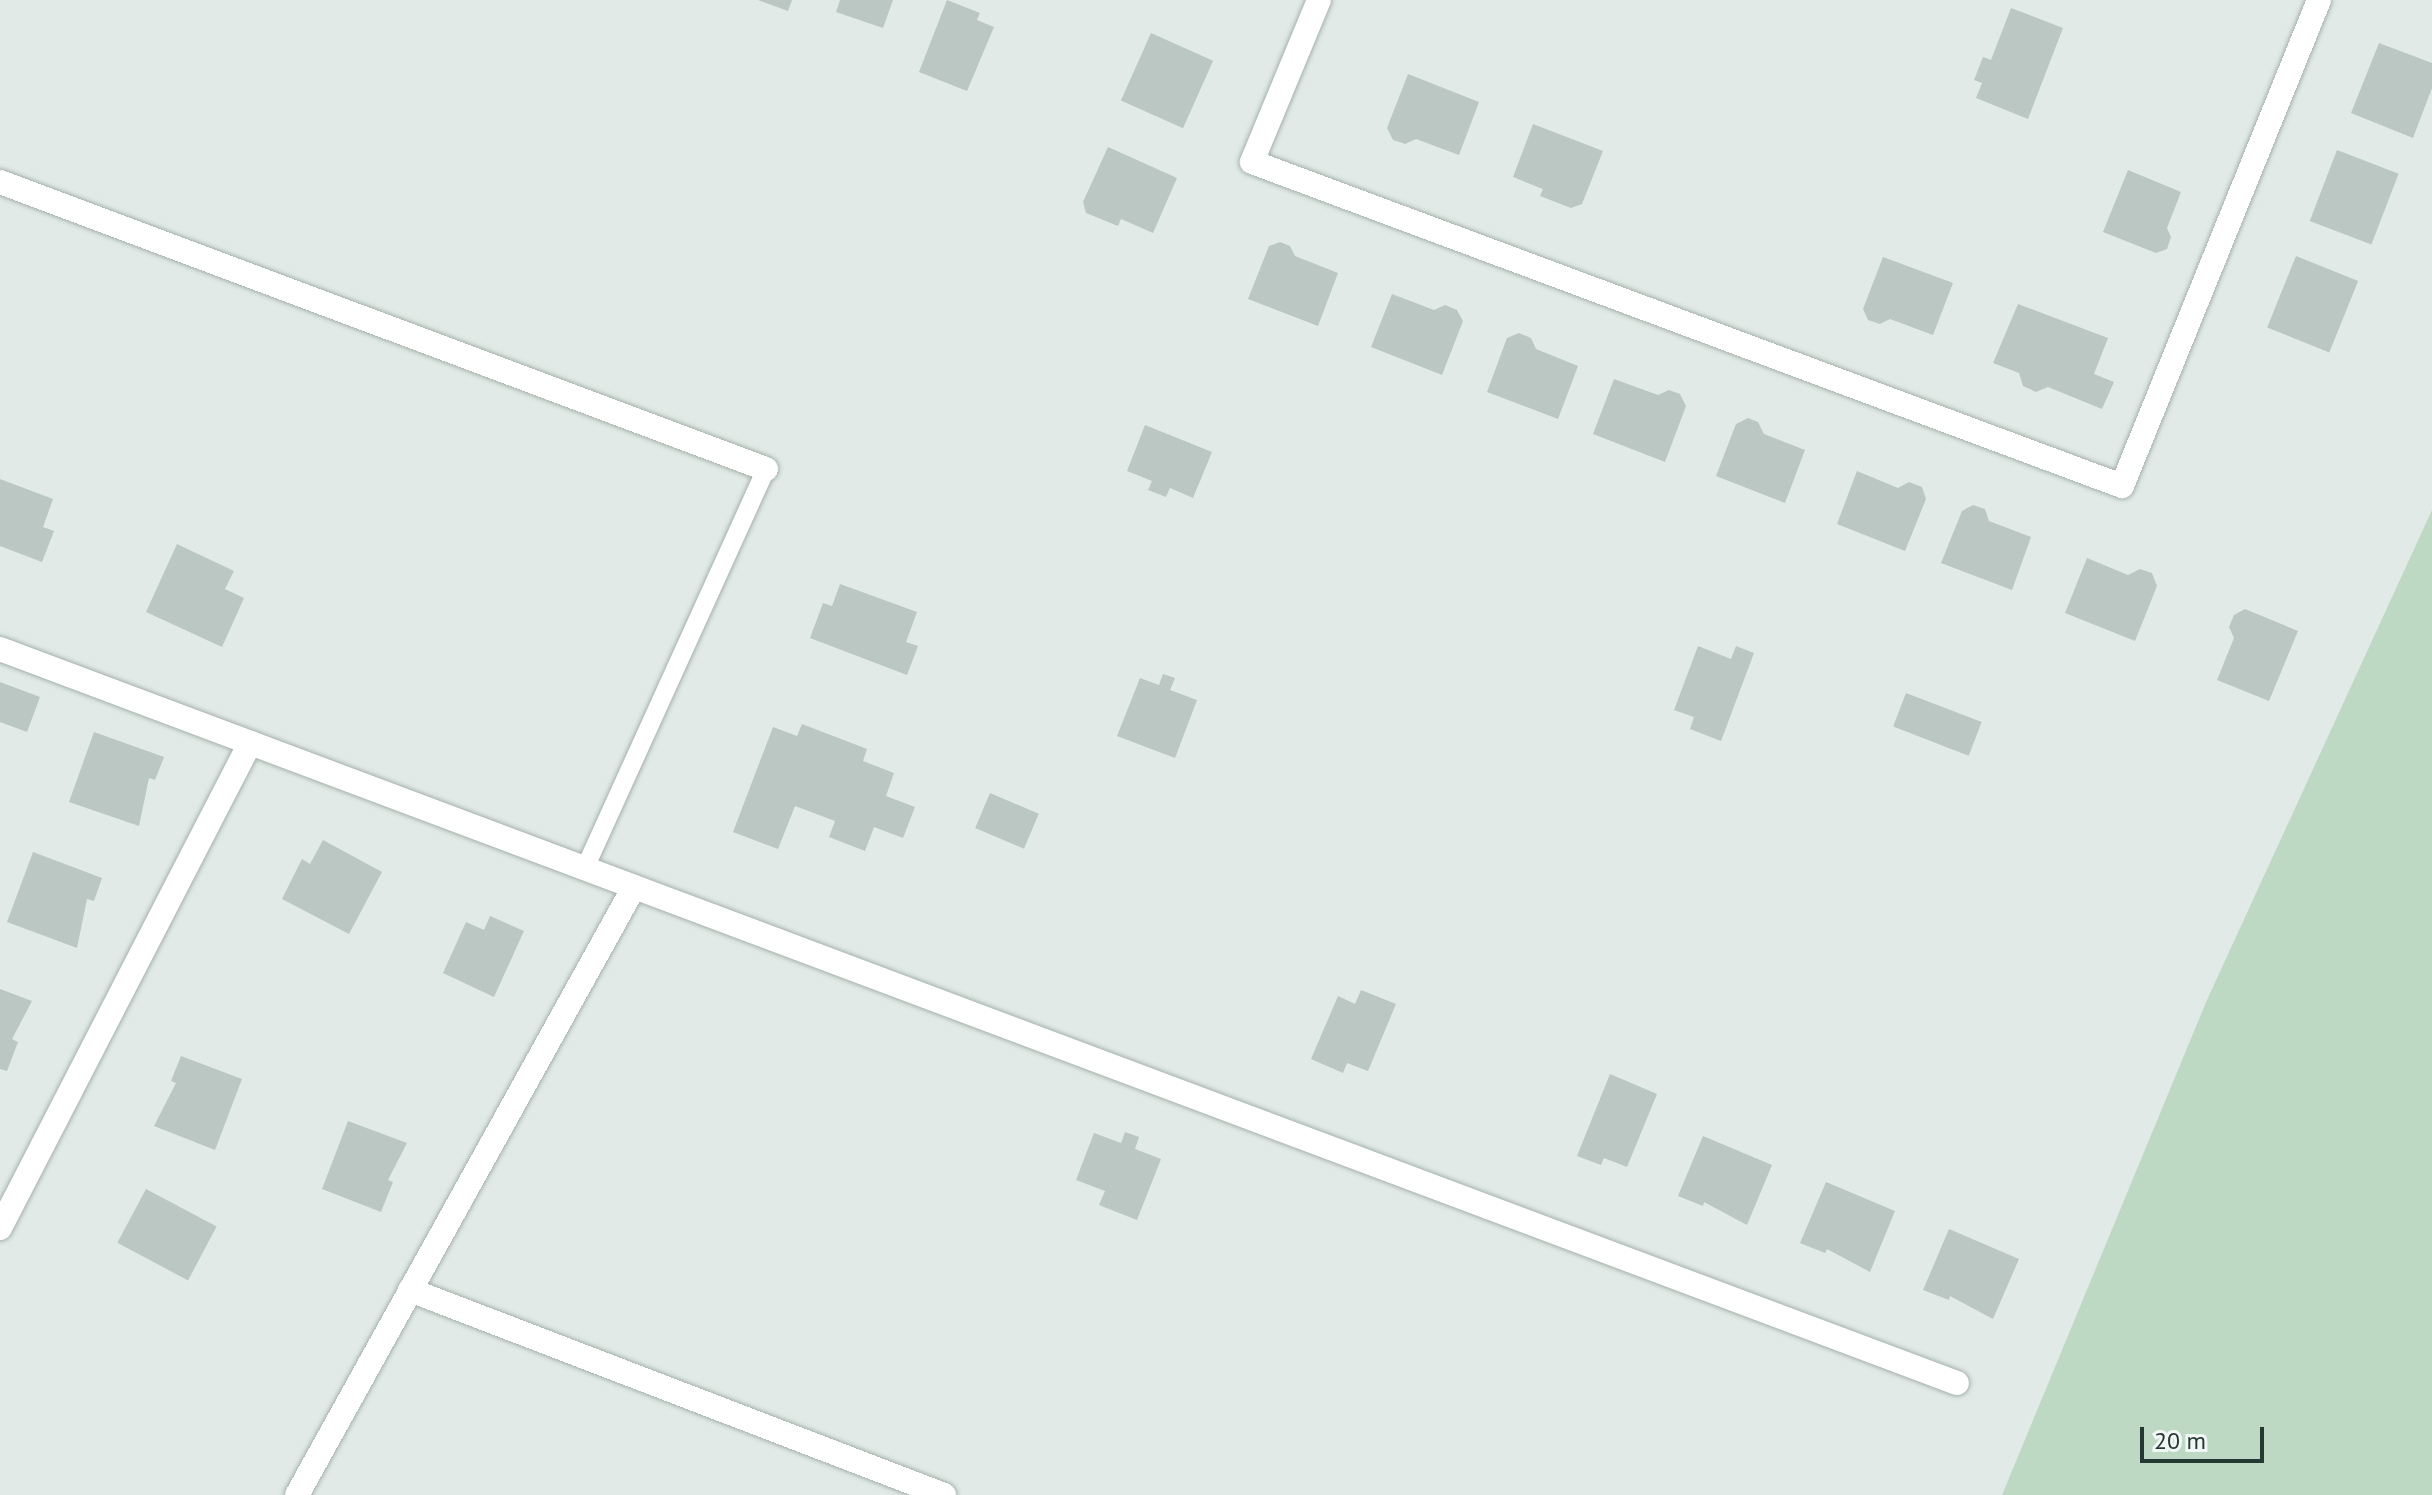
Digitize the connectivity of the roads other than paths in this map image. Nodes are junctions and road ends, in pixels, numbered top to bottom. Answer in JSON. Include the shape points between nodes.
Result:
{"nodes":[{"id":1,"x":1319,"y":0,"type":"edge"},
{"id":2,"x":2319,"y":0,"type":"edge"},
{"id":3,"x":0,"y":182,"type":"edge"},
{"id":4,"x":766,"y":469,"type":"joint"},
{"id":5,"x":0,"y":649,"type":"edge"},
{"id":6,"x":250,"y":743,"type":"junction"},
{"id":7,"x":585,"y":868,"type":"junction"},
{"id":8,"x":634,"y":887,"type":"junction"},
{"id":9,"x":0,"y":1228,"type":"edge"},
{"id":10,"x":410,"y":1290,"type":"junction"},
{"id":11,"x":1957,"y":1383,"type":"dead end"},
{"id":12,"x":297,"y":1495,"type":"edge"},
{"id":13,"x":944,"y":1495,"type":"edge"}],
"edges":[{"from":1,"to":2,"type":"street","via":[[1252,162],[2122,486]]},
{"from":3,"to":4,"type":"street"},
{"from":4,"to":7,"type":"lane"},
{"from":5,"to":6,"type":"street"},
{"from":6,"to":7,"type":"street"},
{"from":6,"to":9,"type":"street"},
{"from":7,"to":8,"type":"street"},
{"from":8,"to":10,"type":"street"},
{"from":8,"to":11,"type":"street"},
{"from":10,"to":12,"type":"street"},
{"from":10,"to":13,"type":"street"}]}
